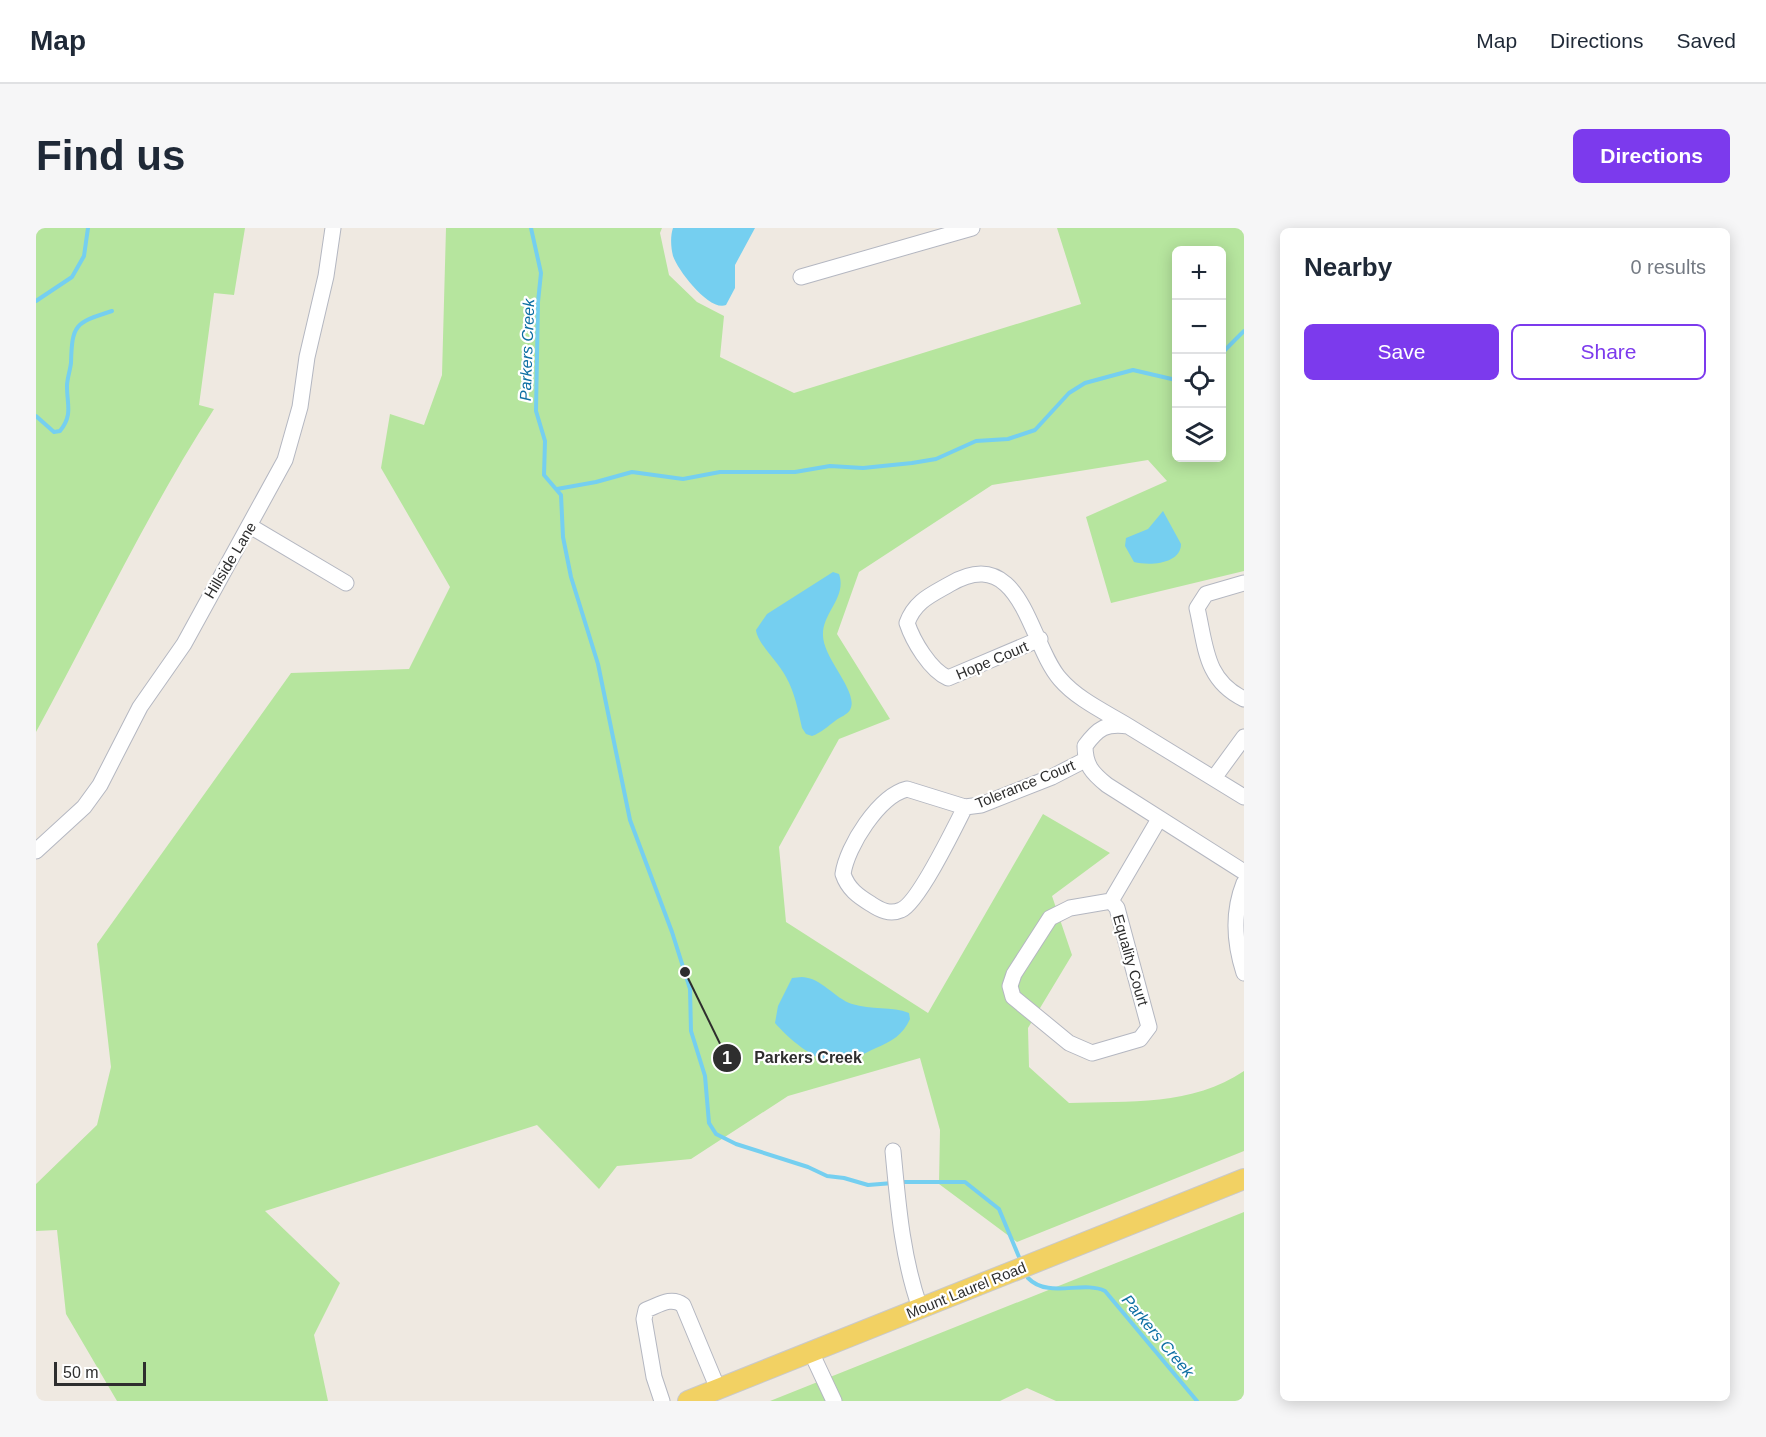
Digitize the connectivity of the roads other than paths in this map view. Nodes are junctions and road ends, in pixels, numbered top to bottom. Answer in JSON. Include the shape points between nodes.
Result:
{"nodes":[{"id":1,"x":333,"y":228,"type":"edge"},
{"id":2,"x":972,"y":228,"type":"edge"},
{"id":3,"x":801,"y":277,"type":"dead end"},
{"id":4,"x":250,"y":526,"type":"junction"},
{"id":5,"x":346,"y":583,"type":"dead end"},
{"id":6,"x":1244,"y":584,"type":"edge"},
{"id":7,"x":1040,"y":639,"type":"junction"},
{"id":8,"x":1244,"y":699,"type":"edge"},
{"id":9,"x":1128,"y":726,"type":"junction"},
{"id":10,"x":1244,"y":737,"type":"edge"},
{"id":11,"x":1085,"y":760,"type":"junction"},
{"id":12,"x":1214,"y":778,"type":"junction"},
{"id":13,"x":1244,"y":798,"type":"edge"},
{"id":14,"x":965,"y":807,"type":"junction"},
{"id":15,"x":1159,"y":819,"type":"junction"},
{"id":16,"x":36,"y":851,"type":"edge"},
{"id":17,"x":1244,"y":872,"type":"edge"},
{"id":18,"x":1244,"y":883,"type":"edge"},
{"id":19,"x":1111,"y":901,"type":"junction"},
{"id":20,"x":1244,"y":973,"type":"edge"},
{"id":21,"x":893,"y":1151,"type":"dead end"},
{"id":22,"x":1244,"y":1179,"type":"edge"},
{"id":23,"x":920,"y":1308,"type":"junction"},
{"id":24,"x":811,"y":1352,"type":"junction"},
{"id":25,"x":718,"y":1389,"type":"junction"},
{"id":26,"x":662,"y":1401,"type":"edge"},
{"id":27,"x":688,"y":1401,"type":"edge"},
{"id":28,"x":834,"y":1401,"type":"edge"}],
"edges":[{"from":1,"to":4,"type":"street","name":"Hillside Lane","via":[[293,440]]},
{"from":2,"to":3,"type":"street"},
{"from":4,"to":5,"type":"street"},
{"from":4,"to":16,"type":"street","name":"Hillside Lane","via":[[184,644],[140,707],[100,785],[84,807]]},
{"from":6,"to":8,"type":"street","via":[[1206,594],[1197,608],[1212,674],[1230,692]]},
{"from":7,"to":7,"type":"street","name":"Hope Court","via":[[1013,590],[985,574],[954,582],[916,604],[907,623],[938,674],[948,678]]},
{"from":7,"to":9,"type":"street","name":"Hope Court","via":[[1051,666],[1067,686]]},
{"from":9,"to":11,"type":"street","via":[[1110,724],[1100,728],[1085,746]]},
{"from":9,"to":12,"type":"street","name":"Hope Court"},
{"from":10,"to":12,"type":"street"},
{"from":11,"to":14,"type":"street","name":"Tolerance Court","via":[[1052,777]]},
{"from":11,"to":15,"type":"street","via":[[1102,780]]},
{"from":12,"to":13,"type":"street","name":"Hope Court"},
{"from":14,"to":14,"type":"street","name":"Tolerance Court","via":[[907,789],[896,792],[878,807],[849,852],[843,874],[846,884],[884,911],[904,909],[925,881]]},
{"from":15,"to":17,"type":"street"},
{"from":15,"to":19,"type":"street","name":"Equality Court"},
{"from":18,"to":20,"type":"street","via":[[1235,927]]},
{"from":19,"to":19,"type":"street","name":"Equality Court","via":[[1117,908],[1149,1026],[1140,1039],[1092,1053],[1069,1043],[1012,997],[1010,986],[1050,918],[1070,908]]},
{"from":21,"to":23,"type":"street","via":[[901,1233]]},
{"from":22,"to":23,"type":"main road","name":"Mount Laurel Road"},
{"from":23,"to":24,"type":"main road","name":"Mount Laurel Road"},
{"from":24,"to":25,"type":"main road","name":"Mount Laurel Road"},
{"from":24,"to":28,"type":"street"},
{"from":25,"to":26,"type":"street","via":[[683,1305],[668,1301],[646,1310],[644,1319]]},
{"from":25,"to":27,"type":"main road","name":"Mount Laurel Road"}]}
